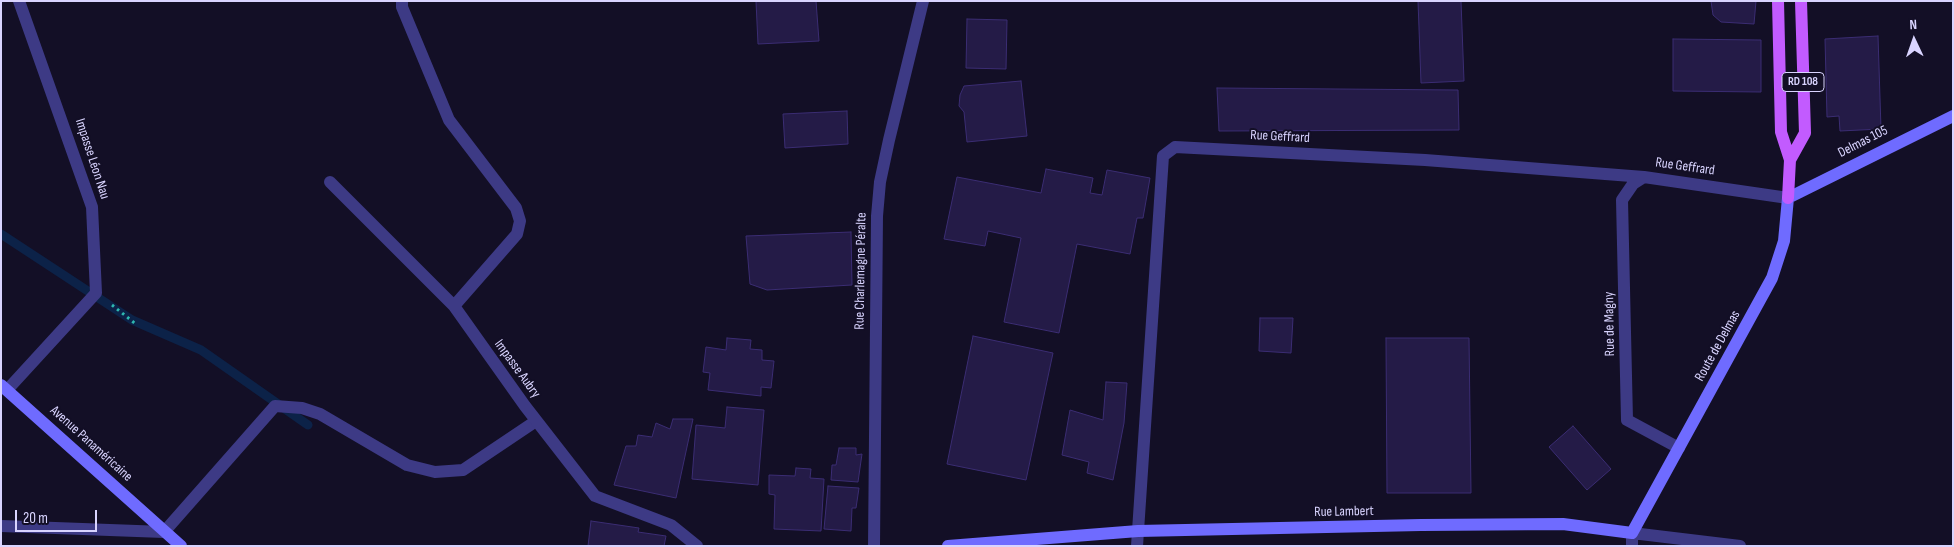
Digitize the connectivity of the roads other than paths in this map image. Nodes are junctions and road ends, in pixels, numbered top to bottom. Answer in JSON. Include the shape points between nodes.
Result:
{"nodes":[{"id":1,"x":19,"y":1,"type":"edge"},
{"id":2,"x":402,"y":1,"type":"edge"},
{"id":3,"x":923,"y":1,"type":"edge"},
{"id":4,"x":1778,"y":1,"type":"edge"},
{"id":5,"x":1801,"y":1,"type":"edge"},
{"id":6,"x":1953,"y":116,"type":"edge"},
{"id":7,"x":1790,"y":160,"type":"junction"},
{"id":8,"x":1644,"y":177,"type":"junction"},
{"id":9,"x":330,"y":182,"type":"dead end"},
{"id":10,"x":1788,"y":198,"type":"junction"},
{"id":11,"x":454,"y":306,"type":"junction"},
{"id":12,"x":5,"y":387,"type":"edge"},
{"id":13,"x":536,"y":421,"type":"junction"},
{"id":14,"x":1679,"y":448,"type":"junction"},
{"id":15,"x":1,"y":526,"type":"edge"},
{"id":16,"x":1138,"y":531,"type":"junction"},
{"id":17,"x":164,"y":532,"type":"junction"},
{"id":18,"x":1632,"y":539,"type":"edge"},
{"id":19,"x":164,"y":546,"type":"edge"},
{"id":20,"x":181,"y":546,"type":"edge"},
{"id":21,"x":697,"y":546,"type":"edge"},
{"id":22,"x":874,"y":546,"type":"edge"},
{"id":23,"x":948,"y":546,"type":"edge"},
{"id":24,"x":1137,"y":546,"type":"edge"},
{"id":25,"x":1740,"y":546,"type":"edge"}],
"edges":[{"from":1,"to":12,"type":"street","name":"Impasse Léon Nau","via":[[92,206],[96,293]]},
{"from":2,"to":11,"type":"street","via":[[449,120],[516,208],[520,221],[517,234]]},
{"from":3,"to":22,"type":"street","name":"Rue Charlemagne Péralte","via":[[880,182]]},
{"from":4,"to":7,"type":"main road","name":"Route de Delmas","number":"RD 108","via":[[1781,132]]},
{"from":5,"to":7,"type":"main road","name":"Route de Delmas","number":"RD 108","via":[[1805,133]]},
{"from":6,"to":10,"type":"main road","name":"Delmas 105"},
{"from":7,"to":10,"type":"main road","name":"Route de Delmas","number":"RD 108"},
{"from":8,"to":10,"type":"street","name":"Rue Geffrard"},
{"from":8,"to":14,"type":"street","name":"Rue de Magny","via":[[1633,184],[1622,200],[1626,420]]},
{"from":8,"to":16,"type":"street","name":"Rue Geffrard","via":[[1425,160],[1175,147],[1163,156]]},
{"from":9,"to":11,"type":"street","name":"Impasse Aubry"},
{"from":10,"to":14,"type":"main road","name":"Route de Delmas","number":"RD 108","via":[[1784,241],[1772,278]]},
{"from":11,"to":13,"type":"street","name":"Impasse Aubry"},
{"from":12,"to":17,"type":"main road","name":"Avenue Panaméricaine"},
{"from":13,"to":17,"type":"street","via":[[463,470],[435,472],[407,464],[320,414],[302,408],[275,406]]},
{"from":13,"to":21,"type":"street","name":"Impasse Aubry","via":[[594,496],[671,525]]},
{"from":14,"to":18,"type":"main road","name":"Route de Delmas","number":"RD 108"},
{"from":15,"to":17,"type":"street"},
{"from":16,"to":18,"type":"main road","name":"Rue Lambert","via":[[1563,524]]},
{"from":16,"to":23,"type":"main road","name":"Rue Lambert"},
{"from":16,"to":24,"type":"street","name":"Rue Geffrard"},
{"from":17,"to":19,"type":"main road"},
{"from":17,"to":20,"type":"main road","name":"Avenue Panaméricaine"},
{"from":18,"to":25,"type":"street","name":"Rue Lambert"}]}
